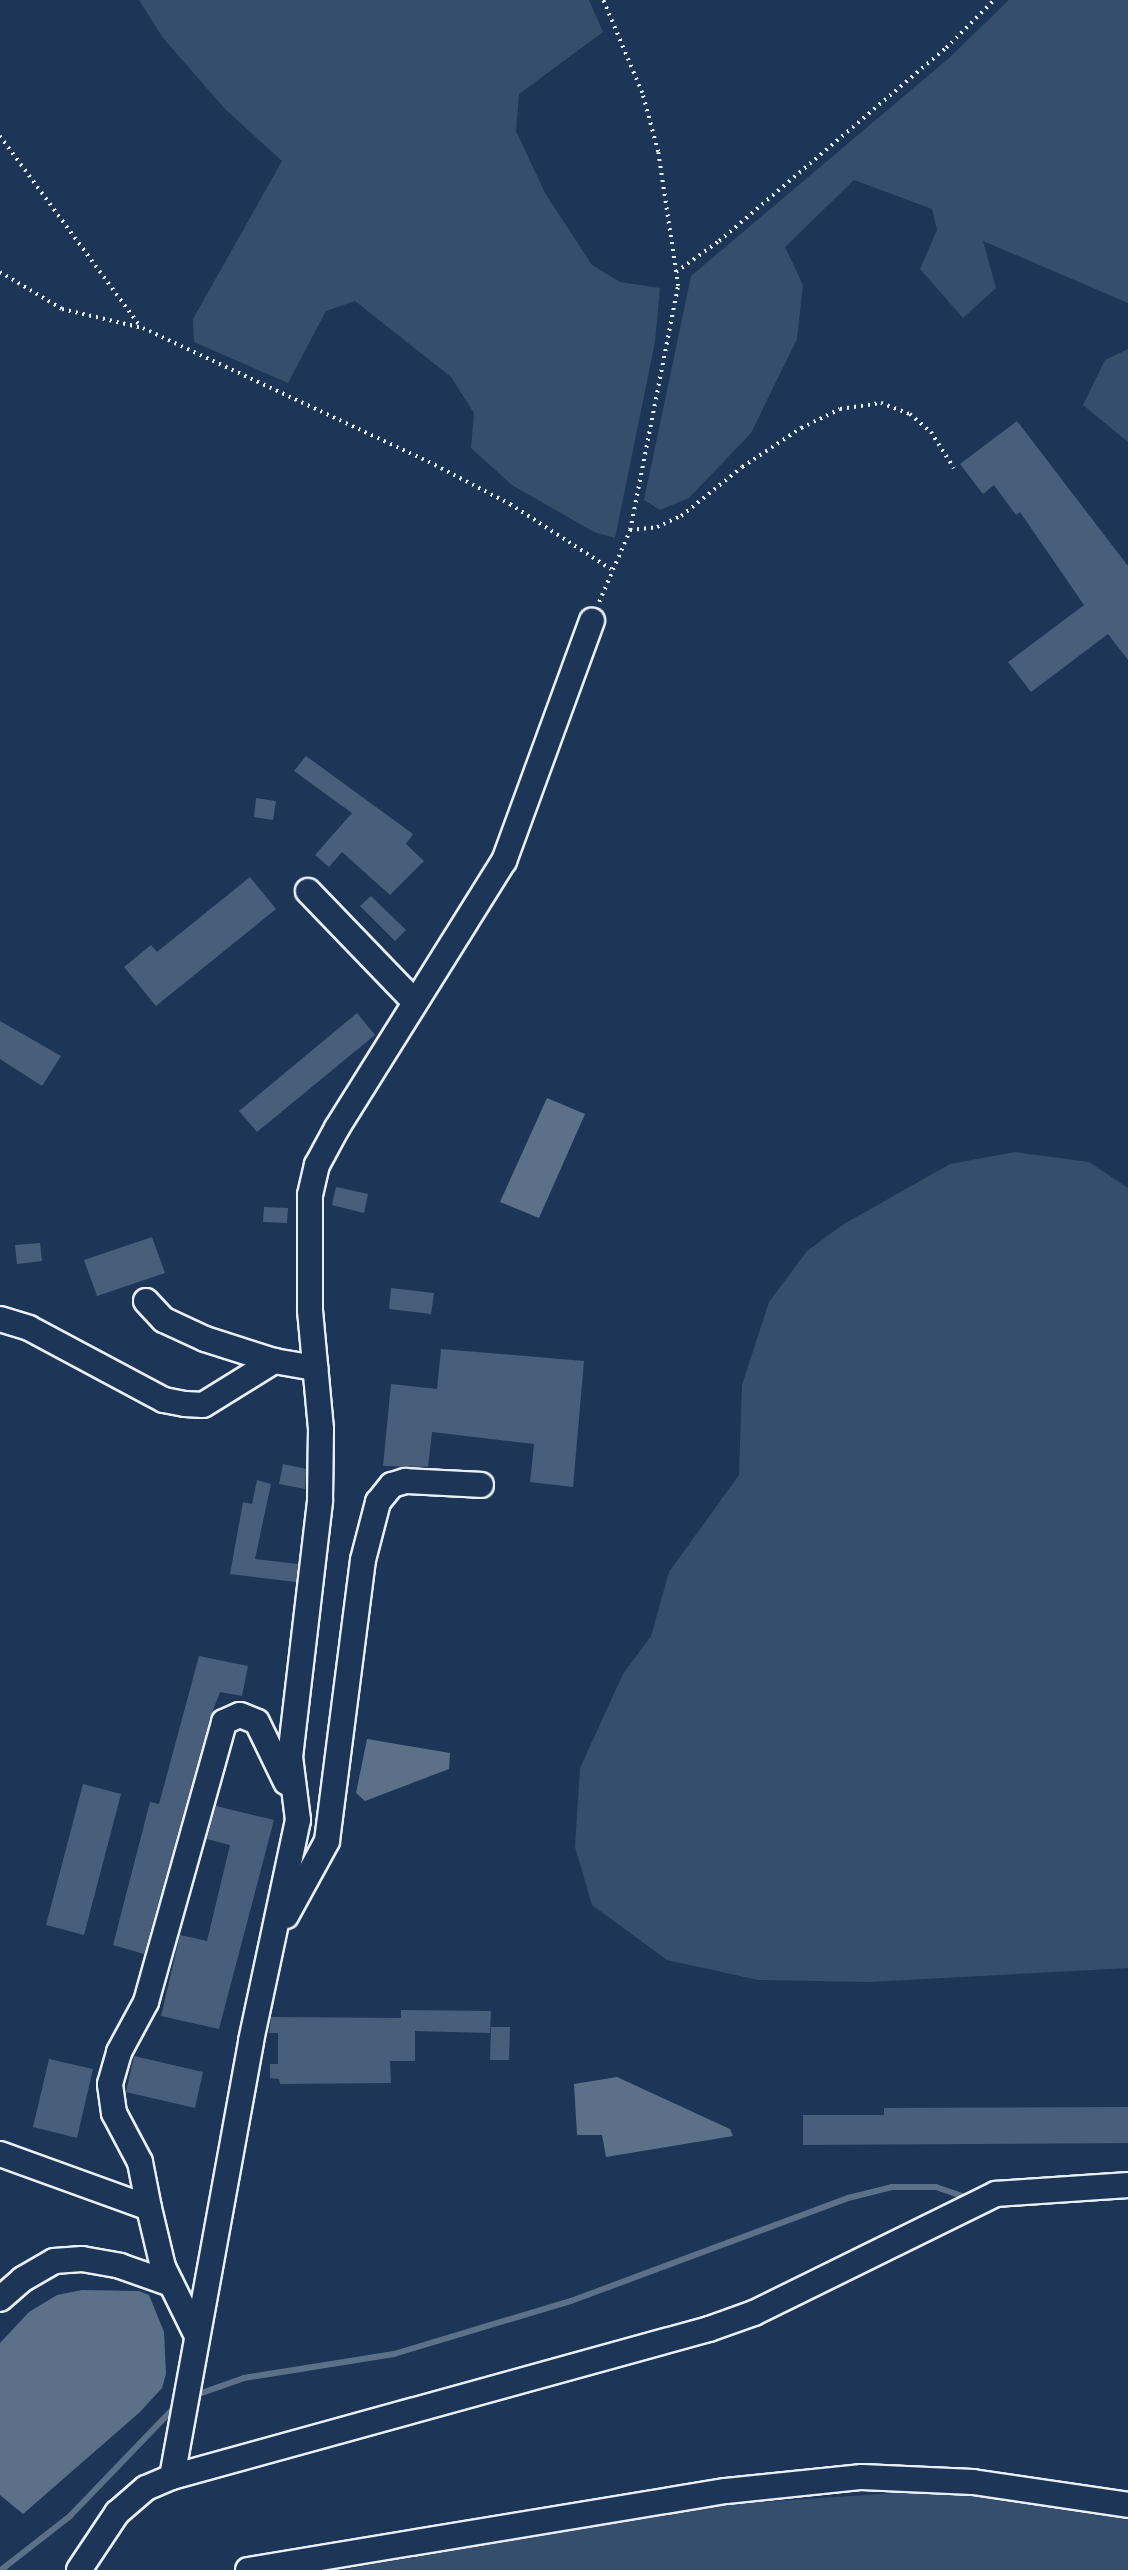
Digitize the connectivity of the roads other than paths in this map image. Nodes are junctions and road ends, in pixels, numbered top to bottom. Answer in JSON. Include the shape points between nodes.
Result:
{"nodes":[{"id":1,"x":592,"y":621,"type":"dead end"},
{"id":2,"x":308,"y":891,"type":"dead end"},
{"id":3,"x":415,"y":1002,"type":"junction"},
{"id":4,"x":146,"y":1301,"type":"dead end"},
{"id":5,"x":0,"y":1319,"type":"edge"},
{"id":6,"x":274,"y":1361,"type":"junction"},
{"id":7,"x":315,"y":1368,"type":"junction"},
{"id":8,"x":481,"y":1485,"type":"dead end"},
{"id":9,"x":296,"y":1803,"type":"junction"},
{"id":10,"x":268,"y":1962,"type":"junction"},
{"id":11,"x":0,"y":2154,"type":"edge"},
{"id":12,"x":1128,"y":2185,"type":"edge"},
{"id":13,"x":149,"y":2208,"type":"junction"},
{"id":14,"x":171,"y":2284,"type":"junction"},
{"id":15,"x":0,"y":2299,"type":"edge"},
{"id":16,"x":196,"y":2334,"type":"junction"},
{"id":17,"x":172,"y":2477,"type":"junction"},
{"id":18,"x":1128,"y":2505,"type":"edge"},
{"id":19,"x":79,"y":2570,"type":"edge"},
{"id":20,"x":248,"y":2570,"type":"edge"}],
"edges":[{"from":1,"to":3,"type":"street","via":[[504,861]]},
{"from":2,"to":3,"type":"street"},
{"from":3,"to":7,"type":"street","via":[[317,1165],[310,1195]]},
{"from":4,"to":6,"type":"street","via":[[174,1324]]},
{"from":5,"to":6,"type":"street","via":[[29,1328],[164,1400],[185,1404],[203,1405]]},
{"from":6,"to":7,"type":"street"},
{"from":7,"to":9,"type":"street","via":[[321,1429],[320,1500],[290,1757]]},
{"from":8,"to":10,"type":"street","via":[[405,1481],[392,1485],[378,1502],[363,1560],[327,1842],[288,1912]]},
{"from":9,"to":10,"type":"street","via":[[298,1820]]},
{"from":9,"to":13,"type":"street","via":[[265,1732],[250,1717],[231,1716],[220,1729],[146,2002],[113,2067],[111,2102],[132,2139]]},
{"from":10,"to":16,"type":"street"},
{"from":11,"to":13,"type":"street"},
{"from":12,"to":17,"type":"street","via":[[1009,2191],[971,2204],[754,2313],[709,2329]]},
{"from":13,"to":14,"type":"street"},
{"from":14,"to":15,"type":"street","via":[[120,2266],[82,2259],[54,2261]]},
{"from":14,"to":16,"type":"street"},
{"from":16,"to":17,"type":"street"},
{"from":17,"to":19,"type":"street","via":[[146,2488],[117,2513]]},
{"from":18,"to":20,"type":"street","via":[[973,2482],[863,2477],[726,2491]]}]}
